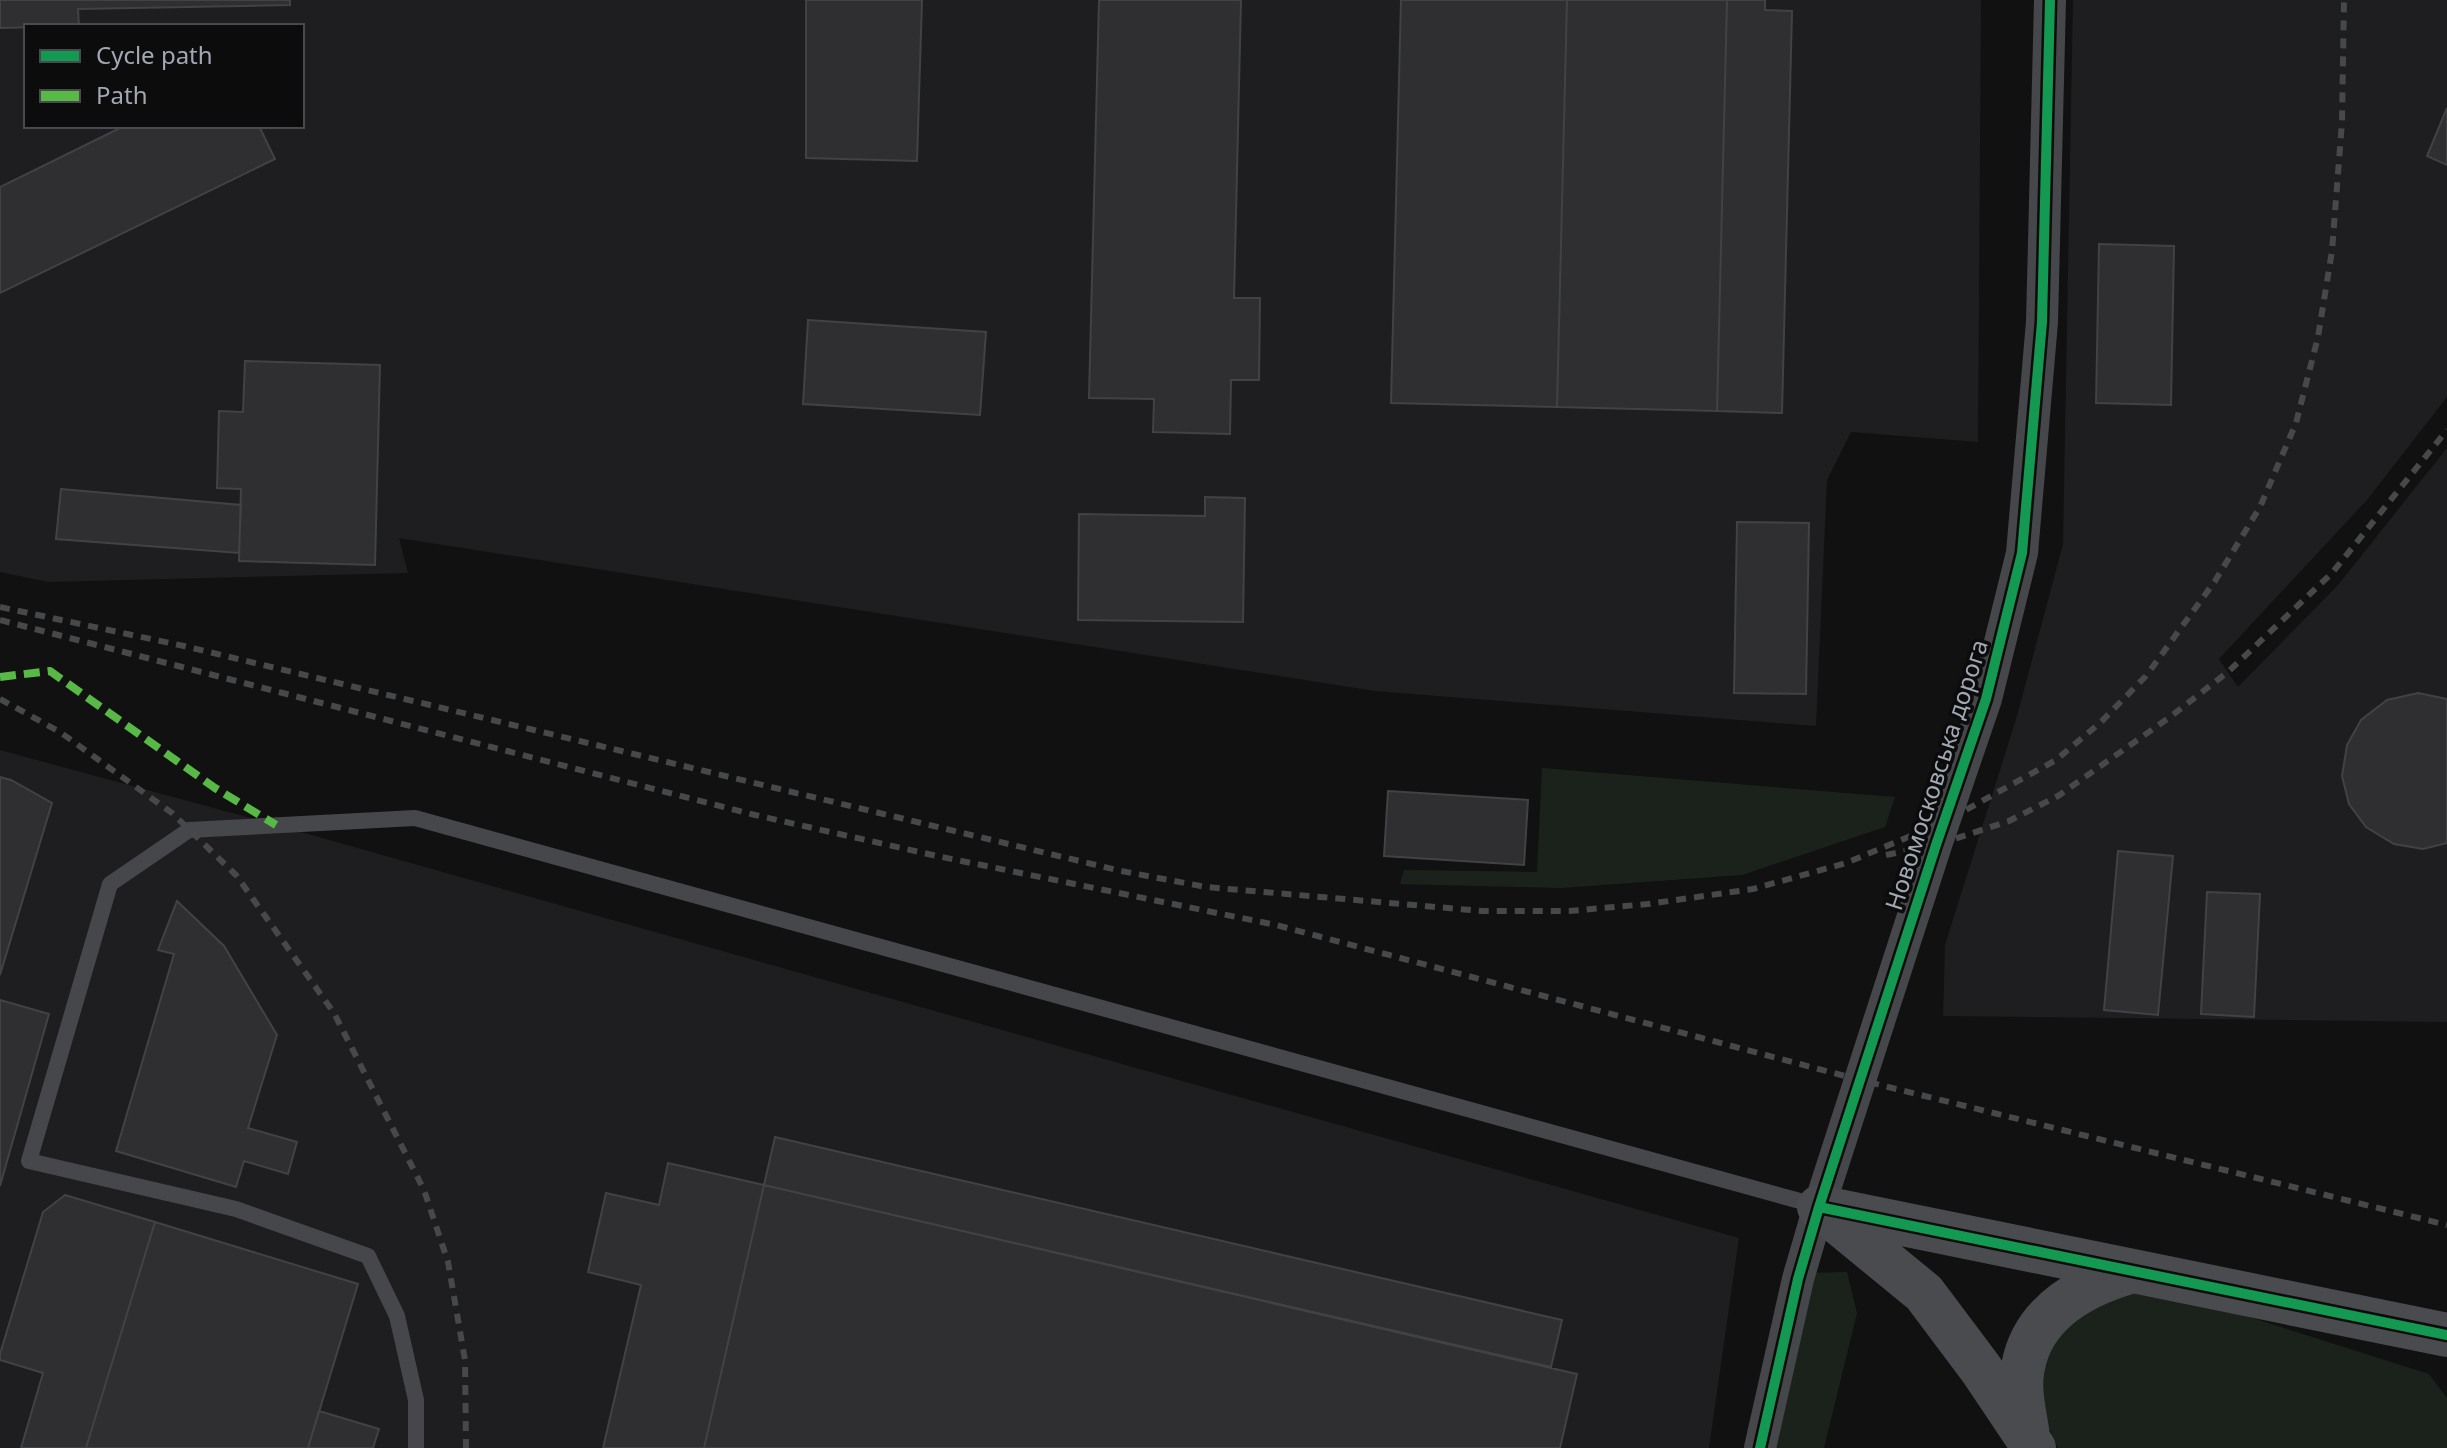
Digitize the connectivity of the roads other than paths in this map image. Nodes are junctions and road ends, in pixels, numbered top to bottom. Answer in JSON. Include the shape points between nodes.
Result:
{"nodes":[{"id":1,"x":2050,"y":0,"type":"edge"},
{"id":2,"x":1819,"y":1207,"type":"junction"},
{"id":3,"x":2130,"y":1272,"type":"junction"},
{"id":4,"x":2447,"y":1335,"type":"edge"},
{"id":5,"x":2031,"y":1444,"type":"edge"},
{"id":6,"x":416,"y":1448,"type":"edge"},
{"id":7,"x":1760,"y":1448,"type":"edge"}],
"edges":[{"from":1,"to":2,"type":"street","name":"Новомосковська дорога","via":[[2042,322],[2022,553],[1986,699]]},
{"from":2,"to":3,"type":"street"},
{"from":2,"to":5,"type":"street","via":[[1924,1293]]},
{"from":2,"to":6,"type":"lane","via":[[415,818],[189,830],[110,884],[29,1161],[236,1209],[368,1256],[397,1316],[416,1400]]},
{"from":2,"to":7,"type":"street","name":"Новомосковська дорога"},
{"from":3,"to":4,"type":"street"},
{"from":3,"to":5,"type":"street","via":[[2096,1282],[2071,1297],[2033,1338],[2022,1368]]}]}
